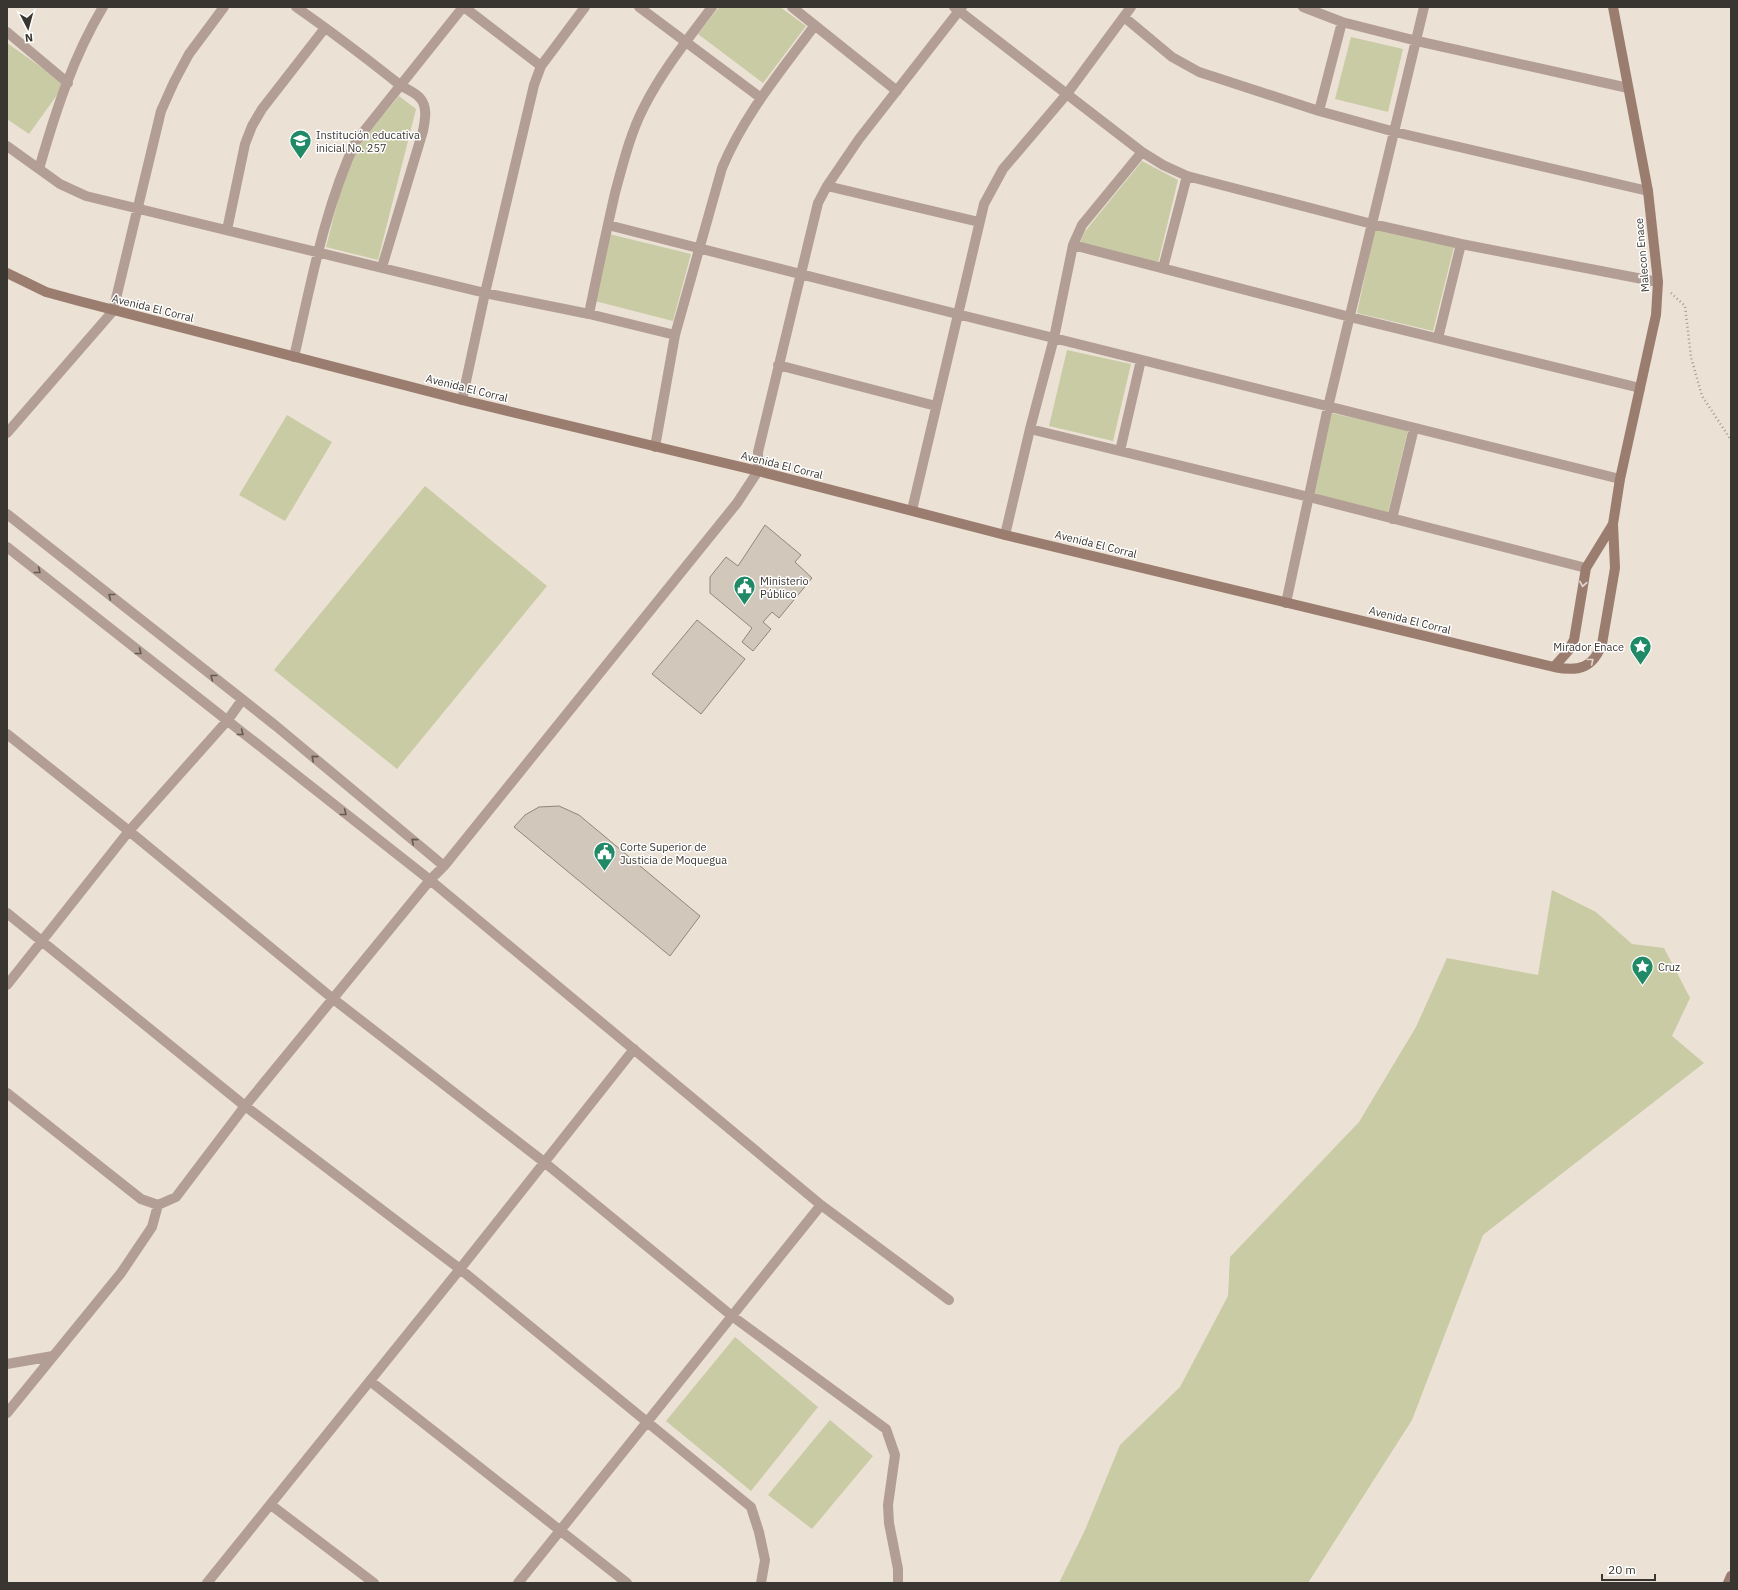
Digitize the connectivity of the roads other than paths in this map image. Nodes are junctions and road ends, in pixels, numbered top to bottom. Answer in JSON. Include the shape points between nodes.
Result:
{"nodes":[{"id":1,"x":103,"y":7,"type":"edge"},
{"id":2,"x":224,"y":7,"type":"edge"},
{"id":3,"x":296,"y":7,"type":"edge"},
{"id":4,"x":464,"y":7,"type":"edge"},
{"id":5,"x":585,"y":7,"type":"edge"},
{"id":6,"x":639,"y":7,"type":"edge"},
{"id":7,"x":712,"y":7,"type":"edge"},
{"id":8,"x":792,"y":7,"type":"edge"},
{"id":9,"x":1131,"y":7,"type":"edge"},
{"id":10,"x":1303,"y":7,"type":"edge"},
{"id":11,"x":1424,"y":7,"type":"edge"},
{"id":12,"x":1614,"y":7,"type":"edge"},
{"id":13,"x":958,"y":9,"type":"edge"},
{"id":14,"x":1124,"y":17,"type":"junction"},
{"id":15,"x":1342,"y":22,"type":"junction"},
{"id":16,"x":814,"y":25,"type":"junction"},
{"id":17,"x":326,"y":28,"type":"junction"},
{"id":18,"x":7,"y":32,"type":"edge"},
{"id":19,"x":1417,"y":41,"type":"junction"},
{"id":20,"x":686,"y":42,"type":"junction"},
{"id":21,"x":541,"y":66,"type":"junction"},
{"id":22,"x":68,"y":83,"type":"junction"},
{"id":23,"x":401,"y":86,"type":"junction"},
{"id":24,"x":1628,"y":88,"type":"junction"},
{"id":25,"x":897,"y":91,"type":"junction"},
{"id":26,"x":1066,"y":95,"type":"junction"},
{"id":27,"x":760,"y":98,"type":"junction"},
{"id":28,"x":1319,"y":111,"type":"junction"},
{"id":29,"x":1395,"y":132,"type":"junction"},
{"id":30,"x":7,"y":146,"type":"edge"},
{"id":31,"x":1142,"y":152,"type":"junction"},
{"id":32,"x":39,"y":169,"type":"junction"},
{"id":33,"x":1187,"y":176,"type":"junction"},
{"id":34,"x":827,"y":186,"type":"junction"},
{"id":35,"x":1648,"y":191,"type":"junction"},
{"id":36,"x":137,"y":208,"type":"junction"},
{"id":37,"x":979,"y":222,"type":"junction"},
{"id":38,"x":1372,"y":224,"type":"junction"},
{"id":39,"x":608,"y":225,"type":"junction"},
{"id":40,"x":227,"y":230,"type":"junction"},
{"id":41,"x":1461,"y":244,"type":"junction"},
{"id":42,"x":1073,"y":245,"type":"junction"},
{"id":43,"x":699,"y":248,"type":"junction"},
{"id":44,"x":318,"y":253,"type":"junction"},
{"id":45,"x":382,"y":267,"type":"junction"},
{"id":46,"x":1163,"y":268,"type":"junction"},
{"id":47,"x":7,"y":273,"type":"edge"},
{"id":48,"x":800,"y":274,"type":"junction"},
{"id":49,"x":1658,"y":282,"type":"junction"},
{"id":50,"x":485,"y":293,"type":"junction"},
{"id":51,"x":112,"y":311,"type":"junction"},
{"id":52,"x":589,"y":314,"type":"junction"},
{"id":53,"x":957,"y":314,"type":"junction"},
{"id":54,"x":1350,"y":317,"type":"junction"},
{"id":55,"x":675,"y":335,"type":"junction"},
{"id":56,"x":1054,"y":338,"type":"junction"},
{"id":57,"x":1438,"y":338,"type":"junction"},
{"id":58,"x":294,"y":357,"type":"junction"},
{"id":59,"x":1141,"y":360,"type":"junction"},
{"id":60,"x":778,"y":365,"type":"junction"},
{"id":61,"x":1640,"y":388,"type":"junction"},
{"id":62,"x":462,"y":400,"type":"junction"},
{"id":63,"x":936,"y":406,"type":"junction"},
{"id":64,"x":1328,"y":407,"type":"junction"},
{"id":65,"x":1414,"y":428,"type":"junction"},
{"id":66,"x":1030,"y":429,"type":"junction"},
{"id":67,"x":7,"y":433,"type":"edge"},
{"id":68,"x":655,"y":447,"type":"junction"},
{"id":69,"x":1120,"y":451,"type":"junction"},
{"id":70,"x":758,"y":471,"type":"junction"},
{"id":71,"x":1620,"y":479,"type":"junction"},
{"id":72,"x":1309,"y":497,"type":"junction"},
{"id":73,"x":912,"y":510,"type":"junction"},
{"id":74,"x":7,"y":514,"type":"edge"},
{"id":75,"x":1392,"y":519,"type":"junction"},
{"id":76,"x":1613,"y":524,"type":"junction"},
{"id":77,"x":1005,"y":535,"type":"junction"},
{"id":78,"x":7,"y":547,"type":"edge"},
{"id":79,"x":1586,"y":568,"type":"junction"},
{"id":80,"x":1286,"y":603,"type":"junction"},
{"id":81,"x":1554,"y":668,"type":"junction"},
{"id":82,"x":242,"y":700,"type":"junction"},
{"id":83,"x":227,"y":721,"type":"junction"},
{"id":84,"x":7,"y":734,"type":"edge"},
{"id":85,"x":129,"y":831,"type":"junction"},
{"id":86,"x":444,"y":866,"type":"junction"},
{"id":87,"x":430,"y":880,"type":"junction"},
{"id":88,"x":7,"y":913,"type":"edge"},
{"id":89,"x":42,"y":941,"type":"junction"},
{"id":90,"x":7,"y":985,"type":"edge"},
{"id":91,"x":332,"y":998,"type":"junction"},
{"id":92,"x":634,"y":1049,"type":"junction"},
{"id":93,"x":7,"y":1094,"type":"edge"},
{"id":94,"x":245,"y":1106,"type":"junction"},
{"id":95,"x":544,"y":1162,"type":"junction"},
{"id":96,"x":158,"y":1205,"type":"junction"},
{"id":97,"x":821,"y":1205,"type":"junction"},
{"id":98,"x":460,"y":1270,"type":"junction"},
{"id":99,"x":949,"y":1300,"type":"dead end"},
{"id":100,"x":732,"y":1316,"type":"junction"},
{"id":101,"x":53,"y":1356,"type":"junction"},
{"id":102,"x":7,"y":1364,"type":"edge"},
{"id":103,"x":370,"y":1381,"type":"junction"},
{"id":104,"x":7,"y":1413,"type":"edge"},
{"id":105,"x":647,"y":1423,"type":"junction"},
{"id":106,"x":271,"y":1505,"type":"junction"},
{"id":107,"x":561,"y":1530,"type":"junction"},
{"id":108,"x":1731,"y":1576,"type":"edge"},
{"id":109,"x":367,"y":1581,"type":"edge"},
{"id":110,"x":207,"y":1583,"type":"edge"},
{"id":111,"x":518,"y":1583,"type":"edge"},
{"id":112,"x":627,"y":1583,"type":"edge"},
{"id":113,"x":761,"y":1583,"type":"edge"},
{"id":114,"x":898,"y":1583,"type":"edge"},
{"id":115,"x":1728,"y":1583,"type":"edge"}],
"edges":[{"from":1,"to":22,"type":"street","via":[[79,53]]},
{"from":2,"to":36,"type":"street","via":[[189,54],[161,111]]},
{"from":3,"to":17,"type":"street"},
{"from":4,"to":21,"type":"street"},
{"from":4,"to":23,"type":"street"},
{"from":5,"to":21,"type":"street"},
{"from":6,"to":20,"type":"street"},
{"from":7,"to":20,"type":"street"},
{"from":8,"to":16,"type":"street"},
{"from":9,"to":14,"type":"street"},
{"from":10,"to":15,"type":"street"},
{"from":11,"to":19,"type":"street"},
{"from":12,"to":24,"type":"street","name":"Malecon Enace"},
{"from":13,"to":25,"type":"street"},
{"from":13,"to":26,"type":"street"},
{"from":14,"to":26,"type":"street"},
{"from":14,"to":28,"type":"street","via":[[1172,57],[1198,72]]},
{"from":15,"to":19,"type":"street"},
{"from":15,"to":28,"type":"street"},
{"from":16,"to":25,"type":"street"},
{"from":16,"to":27,"type":"street"},
{"from":17,"to":23,"type":"street"},
{"from":17,"to":40,"type":"street","via":[[262,109],[252,126],[245,144]]},
{"from":18,"to":22,"type":"street"},
{"from":19,"to":24,"type":"street"},
{"from":19,"to":29,"type":"street"},
{"from":20,"to":27,"type":"street"},
{"from":20,"to":39,"type":"street","via":[[643,107],[627,149]]},
{"from":21,"to":50,"type":"street","via":[[528,106]]},
{"from":22,"to":32,"type":"street","via":[[51,127]]},
{"from":23,"to":44,"type":"street","via":[[356,141],[336,188]]},
{"from":23,"to":45,"type":"street","via":[[420,98],[425,107],[426,117]]},
{"from":24,"to":35,"type":"street","name":"Malecon Enace"},
{"from":25,"to":34,"type":"street","via":[[859,139]]},
{"from":26,"to":31,"type":"street"},
{"from":26,"to":37,"type":"street","via":[[1003,169],[984,204]]},
{"from":27,"to":43,"type":"street","via":[[732,144],[722,168]]},
{"from":28,"to":29,"type":"street"},
{"from":29,"to":35,"type":"street"},
{"from":29,"to":38,"type":"street"},
{"from":30,"to":32,"type":"street"},
{"from":31,"to":33,"type":"street"},
{"from":31,"to":42,"type":"street","via":[[1082,226]]},
{"from":32,"to":36,"type":"street","via":[[60,184],[86,196]]},
{"from":33,"to":38,"type":"street"},
{"from":33,"to":46,"type":"street"},
{"from":34,"to":37,"type":"street"},
{"from":34,"to":48,"type":"street","via":[[818,204]]},
{"from":35,"to":49,"type":"street","name":"Malecon Enace"},
{"from":36,"to":40,"type":"street"},
{"from":36,"to":51,"type":"street"},
{"from":37,"to":53,"type":"street"},
{"from":38,"to":41,"type":"street"},
{"from":38,"to":54,"type":"street"},
{"from":39,"to":43,"type":"street"},
{"from":39,"to":52,"type":"street"},
{"from":40,"to":44,"type":"street"},
{"from":41,"to":49,"type":"street"},
{"from":41,"to":57,"type":"street"},
{"from":42,"to":46,"type":"street"},
{"from":42,"to":56,"type":"street"},
{"from":43,"to":48,"type":"street"},
{"from":43,"to":55,"type":"street"},
{"from":44,"to":45,"type":"street"},
{"from":44,"to":58,"type":"street"},
{"from":45,"to":50,"type":"street"},
{"from":46,"to":54,"type":"street"},
{"from":47,"to":51,"type":"street","name":"Avenida El Corral","via":[[46,292]]},
{"from":48,"to":53,"type":"street"},
{"from":48,"to":60,"type":"street"},
{"from":49,"to":61,"type":"street","name":"Malecon Enace","via":[[1656,315]]},
{"from":50,"to":52,"type":"street"},
{"from":50,"to":62,"type":"street"},
{"from":51,"to":58,"type":"street","name":"Avenida El Corral"},
{"from":51,"to":67,"type":"street"},
{"from":52,"to":55,"type":"street"},
{"from":53,"to":56,"type":"street"},
{"from":53,"to":63,"type":"street"},
{"from":54,"to":57,"type":"street"},
{"from":54,"to":64,"type":"street"},
{"from":55,"to":68,"type":"street"},
{"from":56,"to":59,"type":"street"},
{"from":56,"to":66,"type":"street"},
{"from":57,"to":61,"type":"street"},
{"from":58,"to":62,"type":"street","name":"Avenida El Corral"},
{"from":59,"to":64,"type":"street"},
{"from":59,"to":69,"type":"street"},
{"from":60,"to":63,"type":"street"},
{"from":60,"to":70,"type":"street","via":[[758,452]]},
{"from":61,"to":71,"type":"street","name":"Malecon Enace"},
{"from":62,"to":68,"type":"street","name":"Avenida El Corral"},
{"from":63,"to":73,"type":"street"},
{"from":64,"to":65,"type":"street"},
{"from":64,"to":72,"type":"street"},
{"from":65,"to":71,"type":"street"},
{"from":65,"to":75,"type":"street"},
{"from":66,"to":69,"type":"street"},
{"from":66,"to":77,"type":"street"},
{"from":68,"to":70,"type":"street","name":"Avenida El Corral"},
{"from":69,"to":72,"type":"street"},
{"from":70,"to":73,"type":"street","name":"Avenida El Corral"},
{"from":70,"to":86,"type":"street","via":[[732,509]]},
{"from":71,"to":76,"type":"street","name":"Malecon Enace"},
{"from":72,"to":75,"type":"street"},
{"from":72,"to":80,"type":"street"},
{"from":73,"to":77,"type":"street","name":"Avenida El Corral"},
{"from":82,"to":74,"type":"street","one_way":true},
{"from":75,"to":79,"type":"street"},
{"from":76,"to":79,"type":"street","name":"Malecon Enace"},
{"from":81,"to":76,"type":"street","name":"Malecon Enace","one_way":true,"via":[[1581,668],[1591,663],[1598,655],[1615,568]]},
{"from":77,"to":80,"type":"street","name":"Avenida El Corral"},
{"from":78,"to":83,"type":"street","one_way":true},
{"from":79,"to":81,"type":"street","name":"Malecon Enace","one_way":true,"via":[[1574,640]]},
{"from":80,"to":81,"type":"street","name":"Avenida El Corral"},
{"from":82,"to":83,"type":"street"},
{"from":86,"to":82,"type":"street","one_way":true},
{"from":83,"to":85,"type":"street"},
{"from":83,"to":87,"type":"street","one_way":true},
{"from":84,"to":85,"type":"street"},
{"from":85,"to":89,"type":"street"},
{"from":85,"to":91,"type":"street"},
{"from":86,"to":87,"type":"street"},
{"from":87,"to":91,"type":"street"},
{"from":87,"to":92,"type":"street"},
{"from":88,"to":89,"type":"street"},
{"from":89,"to":90,"type":"street"},
{"from":89,"to":94,"type":"street"},
{"from":91,"to":94,"type":"street"},
{"from":91,"to":95,"type":"street"},
{"from":92,"to":95,"type":"street"},
{"from":92,"to":97,"type":"street"},
{"from":93,"to":96,"type":"street","via":[[141,1199]]},
{"from":94,"to":96,"type":"street","via":[[176,1197]]},
{"from":94,"to":98,"type":"street"},
{"from":95,"to":98,"type":"street"},
{"from":95,"to":100,"type":"street"},
{"from":96,"to":101,"type":"street","via":[[152,1228],[147,1236],[121,1273]]},
{"from":97,"to":99,"type":"street"},
{"from":97,"to":100,"type":"street"},
{"from":98,"to":103,"type":"street"},
{"from":98,"to":105,"type":"street"},
{"from":100,"to":105,"type":"street"},
{"from":100,"to":114,"type":"street","via":[[886,1429],[895,1455],[888,1505]]},
{"from":101,"to":102,"type":"street"},
{"from":101,"to":104,"type":"street"},
{"from":103,"to":106,"type":"street"},
{"from":103,"to":107,"type":"street"},
{"from":105,"to":107,"type":"street"},
{"from":105,"to":113,"type":"street","via":[[751,1507],[760,1532],[765,1560]]},
{"from":106,"to":109,"type":"street"},
{"from":106,"to":110,"type":"street"},
{"from":107,"to":111,"type":"street"},
{"from":107,"to":112,"type":"street"},
{"from":108,"to":115,"type":"street"}]}
